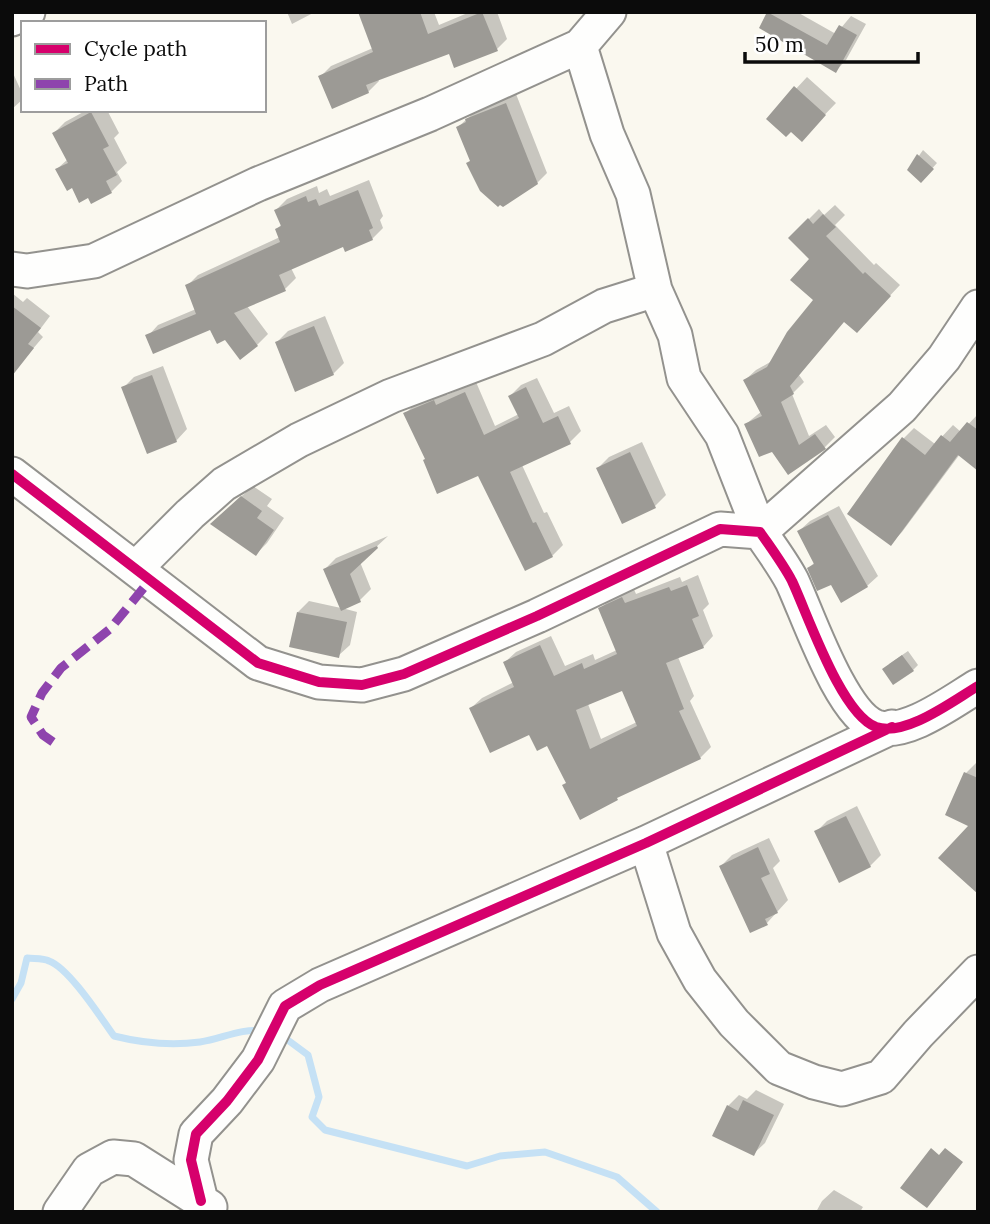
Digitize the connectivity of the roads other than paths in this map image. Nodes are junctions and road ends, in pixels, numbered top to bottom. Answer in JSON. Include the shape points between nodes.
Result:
{"nodes":[{"id":1,"x":28,"y":12,"type":"edge"},
{"id":2,"x":609,"y":12,"type":"edge"},
{"id":3,"x":12,"y":19,"type":"edge"},
{"id":4,"x":580,"y":46,"type":"junction"},
{"id":5,"x":12,"y":269,"type":"edge"},
{"id":6,"x":655,"y":290,"type":"junction"},
{"id":7,"x":978,"y":307,"type":"edge"},
{"id":8,"x":12,"y":474,"type":"edge"},
{"id":9,"x":760,"y":532,"type":"junction"},
{"id":10,"x":136,"y":568,"type":"junction"},
{"id":11,"x":978,"y":686,"type":"edge"},
{"id":12,"x":892,"y":727,"type":"junction"},
{"id":13,"x":646,"y":843,"type":"junction"},
{"id":14,"x":978,"y":972,"type":"edge"},
{"id":15,"x":209,"y":1206,"type":"edge"},
{"id":16,"x":60,"y":1212,"type":"edge"}],
"edges":[{"from":1,"to":3,"type":"street"},
{"from":2,"to":4,"type":"street"},
{"from":4,"to":5,"type":"street","via":[[258,184],[94,261]]},
{"from":4,"to":6,"type":"street","via":[[607,134],[633,194]]},
{"from":6,"to":9,"type":"street","via":[[675,335],[684,378],[722,435]]},
{"from":6,"to":10,"type":"street","via":[[604,306],[543,339],[391,396],[299,440],[224,484]]},
{"from":7,"to":9,"type":"street","via":[[944,358],[902,407]]},
{"from":8,"to":10,"type":"street"},
{"from":9,"to":10,"type":"street","via":[[720,529],[404,674],[362,685],[319,682],[258,663]]},
{"from":9,"to":12,"type":"street","via":[[790,578],[843,694],[876,727]]},
{"from":11,"to":12,"type":"street","via":[[926,718]]},
{"from":12,"to":13,"type":"street"},
{"from":13,"to":14,"type":"street","via":[[674,933],[700,980],[779,1068],[814,1082],[842,1088],[881,1077]]},
{"from":13,"to":15,"type":"street","via":[[320,985],[285,1006],[258,1060],[197,1134],[191,1160]]},
{"from":15,"to":16,"type":"street","via":[[134,1159],[113,1157],[89,1170]]}]}
